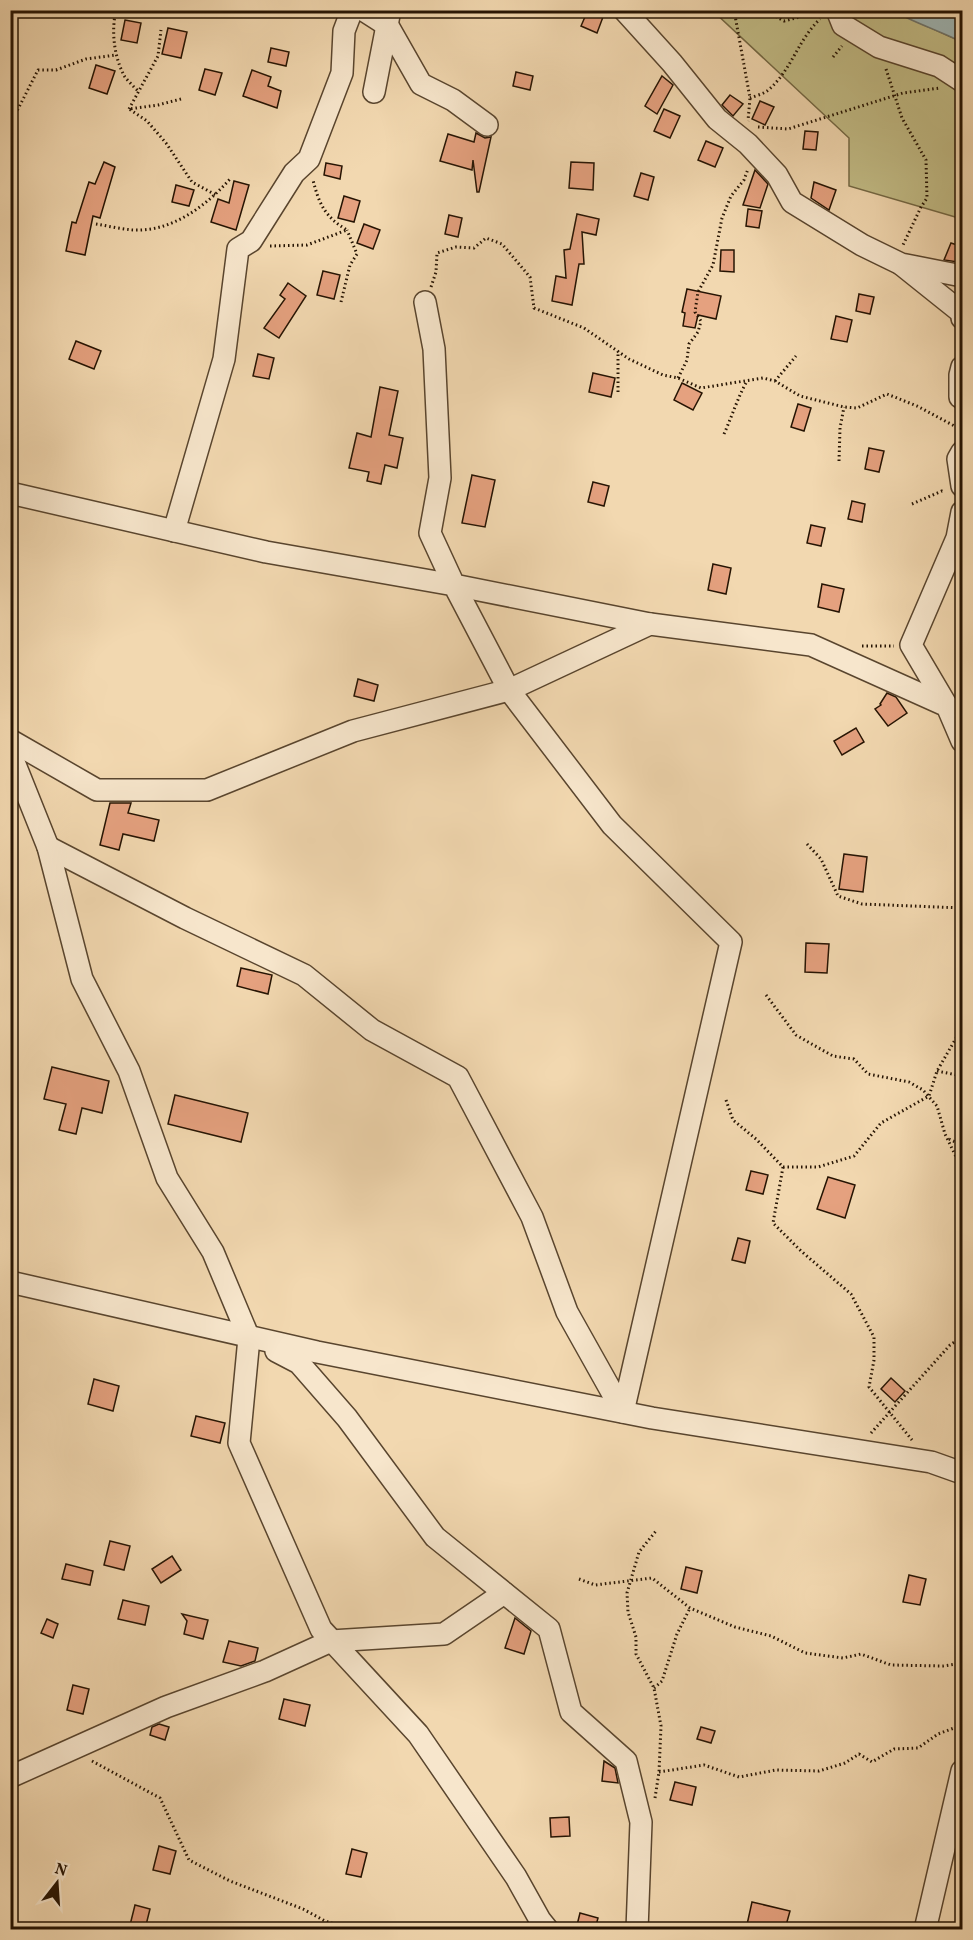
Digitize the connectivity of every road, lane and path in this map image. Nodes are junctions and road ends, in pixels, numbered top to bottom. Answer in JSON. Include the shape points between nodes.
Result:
{"nodes":[{"id":1,"x":116,"y":10,"type":"edge"},
{"id":2,"x":352,"y":10,"type":"edge"},
{"id":3,"x":363,"y":10,"type":"edge"},
{"id":4,"x":624,"y":10,"type":"edge"},
{"id":5,"x":734,"y":10,"type":"edge"},
{"id":6,"x":764,"y":10,"type":"edge"},
{"id":7,"x":825,"y":10,"type":"edge"},
{"id":8,"x":837,"y":10,"type":"edge"},
{"id":9,"x":389,"y":18,"type":"edge"},
{"id":10,"x":161,"y":30,"type":"dead end"},
{"id":11,"x":879,"y":47,"type":"junction"},
{"id":12,"x":116,"y":55,"type":"junction"},
{"id":13,"x":954,"y":84,"type":"edge"},
{"id":14,"x":139,"y":92,"type":"junction"},
{"id":15,"x":374,"y":92,"type":"dead end"},
{"id":16,"x":894,"y":95,"type":"junction"},
{"id":17,"x":750,"y":98,"type":"junction"},
{"id":18,"x":181,"y":99,"type":"dead end"},
{"id":19,"x":129,"y":109,"type":"junction"},
{"id":20,"x":10,"y":115,"type":"edge"},
{"id":21,"x":487,"y":125,"type":"dead end"},
{"id":22,"x":749,"y":141,"type":"junction"},
{"id":23,"x":309,"y":159,"type":"junction"},
{"id":24,"x":230,"y":179,"type":"dead end"},
{"id":25,"x":216,"y":195,"type":"junction"},
{"id":26,"x":96,"y":224,"type":"dead end"},
{"id":27,"x":347,"y":230,"type":"junction"},
{"id":28,"x":251,"y":241,"type":"junction"},
{"id":29,"x":901,"y":264,"type":"junction"},
{"id":30,"x":963,"y":276,"type":"edge"},
{"id":31,"x":341,"y":302,"type":"dead end"},
{"id":32,"x":425,"y":302,"type":"joint"},
{"id":33,"x":962,"y":312,"type":"edge"},
{"id":34,"x":963,"y":318,"type":"edge"},
{"id":35,"x":618,"y":351,"type":"junction"},
{"id":36,"x":796,"y":356,"type":"dead end"},
{"id":37,"x":963,"y":367,"type":"edge"},
{"id":38,"x":678,"y":378,"type":"junction"},
{"id":39,"x":747,"y":381,"type":"junction"},
{"id":40,"x":775,"y":381,"type":"junction"},
{"id":41,"x":618,"y":392,"type":"dead end"},
{"id":42,"x":960,"y":397,"type":"dead end"},
{"id":43,"x":844,"y":407,"type":"junction"},
{"id":44,"x":963,"y":430,"type":"edge"},
{"id":45,"x":724,"y":434,"type":"dead end"},
{"id":46,"x":963,"y":452,"type":"edge"},
{"id":47,"x":839,"y":461,"type":"dead end"},
{"id":48,"x":10,"y":493,"type":"edge"},
{"id":49,"x":959,"y":498,"type":"edge"},
{"id":50,"x":912,"y":504,"type":"dead end"},
{"id":51,"x":174,"y":531,"type":"junction"},
{"id":52,"x":454,"y":585,"type":"junction"},
{"id":53,"x":650,"y":624,"type":"junction"},
{"id":54,"x":509,"y":690,"type":"junction"},
{"id":55,"x":947,"y":706,"type":"junction"},
{"id":56,"x":10,"y":740,"type":"edge"},
{"id":57,"x":963,"y":741,"type":"edge"},
{"id":58,"x":10,"y":752,"type":"edge"},
{"id":59,"x":807,"y":844,"type":"dead end"},
{"id":60,"x":48,"y":847,"type":"junction"},
{"id":61,"x":963,"y":908,"type":"edge"},
{"id":62,"x":765,"y":995,"type":"dead end"},
{"id":63,"x":963,"y":1028,"type":"edge"},
{"id":64,"x":937,"y":1071,"type":"junction"},
{"id":65,"x":963,"y":1076,"type":"edge"},
{"id":66,"x":929,"y":1096,"type":"junction"},
{"id":67,"x":726,"y":1100,"type":"dead end"},
{"id":68,"x":948,"y":1138,"type":"junction"},
{"id":69,"x":963,"y":1145,"type":"edge"},
{"id":70,"x":783,"y":1167,"type":"junction"},
{"id":71,"x":963,"y":1169,"type":"edge"},
{"id":72,"x":10,"y":1282,"type":"edge"},
{"id":73,"x":963,"y":1337,"type":"edge"},
{"id":74,"x":249,"y":1338,"type":"junction"},
{"id":75,"x":623,"y":1412,"type":"junction"},
{"id":76,"x":889,"y":1414,"type":"junction"},
{"id":77,"x":856,"y":1450,"type":"junction"},
{"id":78,"x":931,"y":1462,"type":"junction"},
{"id":79,"x":963,"y":1473,"type":"edge"},
{"id":80,"x":656,"y":1531,"type":"dead end"},
{"id":81,"x":579,"y":1579,"type":"dead end"},
{"id":82,"x":631,"y":1580,"type":"junction"},
{"id":83,"x":504,"y":1593,"type":"junction"},
{"id":84,"x":690,"y":1608,"type":"junction"},
{"id":85,"x":331,"y":1641,"type":"junction"},
{"id":86,"x":963,"y":1663,"type":"edge"},
{"id":87,"x":654,"y":1688,"type":"junction"},
{"id":88,"x":963,"y":1725,"type":"edge"},
{"id":89,"x":78,"y":1747,"type":"junction"},
{"id":90,"x":963,"y":1771,"type":"edge"},
{"id":91,"x":659,"y":1772,"type":"junction"},
{"id":92,"x":10,"y":1777,"type":"edge"},
{"id":93,"x":655,"y":1803,"type":"dead end"},
{"id":94,"x":353,"y":1929,"type":"edge"},
{"id":95,"x":548,"y":1929,"type":"edge"},
{"id":96,"x":637,"y":1929,"type":"edge"},
{"id":97,"x":925,"y":1929,"type":"edge"}],
"edges":[{"from":1,"to":12,"type":"path"},
{"from":2,"to":23,"type":"street","via":[[344,31],[342,73]]},
{"from":3,"to":9,"type":"street"},
{"from":4,"to":22,"type":"street","via":[[717,118]]},
{"from":5,"to":17,"type":"path"},
{"from":6,"to":7,"type":"path","via":[[784,21]]},
{"from":7,"to":17,"type":"path","via":[[803,38],[788,69],[766,91]]},
{"from":8,"to":11,"type":"street","via":[[843,25]]},
{"from":9,"to":15,"type":"street"},
{"from":9,"to":21,"type":"street","via":[[421,84],[453,100]]},
{"from":10,"to":14,"type":"path","via":[[158,56]]},
{"from":11,"to":13,"type":"street","via":[[939,66]]},
{"from":11,"to":16,"type":"path"},
{"from":12,"to":14,"type":"path","via":[[126,78]]},
{"from":12,"to":20,"type":"path","via":[[86,59],[56,70],[38,70],[17,111]]},
{"from":13,"to":16,"type":"path"},
{"from":14,"to":19,"type":"path"},
{"from":16,"to":22,"type":"path","via":[[788,129],[758,127]]},
{"from":16,"to":29,"type":"path","via":[[926,160],[927,198],[903,245]]},
{"from":17,"to":22,"type":"path"},
{"from":18,"to":19,"type":"path"},
{"from":19,"to":25,"type":"path","via":[[147,121],[166,143],[192,182]]},
{"from":22,"to":29,"type":"street","via":[[792,202]]},
{"from":22,"to":38,"type":"path","via":[[750,165],[722,218],[713,265],[698,292],[698,332],[689,344],[687,360]]},
{"from":23,"to":27,"type":"path","via":[[318,201],[332,221]]},
{"from":23,"to":28,"type":"street","via":[[294,173]]},
{"from":24,"to":25,"type":"path"},
{"from":25,"to":26,"type":"path","via":[[164,226],[134,230]]},
{"from":27,"to":28,"type":"path","via":[[307,245],[268,246]]},
{"from":27,"to":31,"type":"path","via":[[357,254],[347,274]]},
{"from":28,"to":51,"type":"street","via":[[238,249],[224,359]]},
{"from":29,"to":30,"type":"street"},
{"from":29,"to":33,"type":"street"},
{"from":32,"to":35,"type":"path","via":[[436,272],[437,253],[456,247],[474,248],[486,238],[502,244],[530,278],[534,308],[584,328]]},
{"from":32,"to":52,"type":"street","via":[[434,349],[440,478],[430,533]]},
{"from":33,"to":34,"type":"street"},
{"from":35,"to":38,"type":"path","via":[[663,375]]},
{"from":35,"to":41,"type":"path"},
{"from":36,"to":40,"type":"path"},
{"from":37,"to":42,"type":"street"},
{"from":38,"to":39,"type":"path","via":[[701,388]]},
{"from":39,"to":40,"type":"path"},
{"from":39,"to":45,"type":"path"},
{"from":40,"to":43,"type":"path","via":[[801,396]]},
{"from":43,"to":44,"type":"path","via":[[857,408],[887,394]]},
{"from":43,"to":47,"type":"path"},
{"from":46,"to":49,"type":"street","via":[[958,459]]},
{"from":48,"to":51,"type":"street"},
{"from":49,"to":50,"type":"path","via":[[942,491]]},
{"from":49,"to":55,"type":"street","via":[[957,538],[911,645]]},
{"from":51,"to":52,"type":"street","via":[[266,552]]},
{"from":52,"to":53,"type":"street"},
{"from":52,"to":54,"type":"street"},
{"from":53,"to":54,"type":"street"},
{"from":53,"to":55,"type":"street","via":[[811,645]]},
{"from":54,"to":56,"type":"street","via":[[353,731],[207,790],[97,790]]},
{"from":54,"to":75,"type":"street","via":[[612,825],[731,942]]},
{"from":55,"to":57,"type":"street"},
{"from":58,"to":60,"type":"street"},
{"from":59,"to":61,"type":"path","via":[[821,859],[838,896],[862,904]]},
{"from":60,"to":74,"type":"street","via":[[82,980],[129,1071],[167,1178],[213,1252]]},
{"from":60,"to":75,"type":"street","via":[[304,975],[372,1030],[458,1077],[532,1217],[567,1312]]},
{"from":62,"to":66,"type":"path","via":[[796,1035],[833,1056],[854,1059],[868,1074],[909,1082]]},
{"from":63,"to":64,"type":"path"},
{"from":64,"to":65,"type":"path"},
{"from":64,"to":66,"type":"path"},
{"from":66,"to":68,"type":"path","via":[[937,1106]]},
{"from":66,"to":70,"type":"path","via":[[881,1123],[854,1156],[818,1167]]},
{"from":67,"to":70,"type":"path","via":[[733,1120]]},
{"from":68,"to":69,"type":"path"},
{"from":68,"to":71,"type":"path"},
{"from":70,"to":76,"type":"path","via":[[773,1223],[851,1294],[874,1337],[869,1387]]},
{"from":72,"to":74,"type":"street"},
{"from":73,"to":76,"type":"path","via":[[950,1346]]},
{"from":74,"to":75,"type":"street"},
{"from":74,"to":83,"type":"street","via":[[299,1363],[347,1418],[435,1537]]},
{"from":74,"to":85,"type":"street","via":[[239,1443],[321,1629]]},
{"from":75,"to":77,"type":"street"},
{"from":76,"to":77,"type":"path"},
{"from":76,"to":78,"type":"path"},
{"from":77,"to":78,"type":"street"},
{"from":78,"to":79,"type":"street"},
{"from":80,"to":82,"type":"path","via":[[639,1552]]},
{"from":81,"to":82,"type":"path","via":[[595,1585]]},
{"from":82,"to":84,"type":"path","via":[[652,1578]]},
{"from":82,"to":87,"type":"path","via":[[628,1612],[636,1636],[636,1654]]},
{"from":83,"to":85,"type":"street","via":[[444,1634]]},
{"from":83,"to":96,"type":"street","via":[[549,1629],[571,1712],[626,1761],[641,1822]]},
{"from":84,"to":86,"type":"path","via":[[735,1627],[771,1635],[805,1653],[843,1658],[861,1654],[891,1665]]},
{"from":84,"to":87,"type":"path","via":[[662,1681]]},
{"from":85,"to":89,"type":"street"},
{"from":85,"to":95,"type":"street","via":[[418,1734]]},
{"from":87,"to":91,"type":"path","via":[[662,1726]]},
{"from":88,"to":91,"type":"path","via":[[938,1734],[918,1748],[894,1749],[872,1762],[860,1754],[819,1771],[776,1770],[739,1777],[704,1765]]},
{"from":89,"to":92,"type":"street"},
{"from":89,"to":94,"type":"path","via":[[92,1761],[160,1798],[189,1860],[325,1921]]},
{"from":90,"to":97,"type":"street"},
{"from":91,"to":93,"type":"path"}]}
